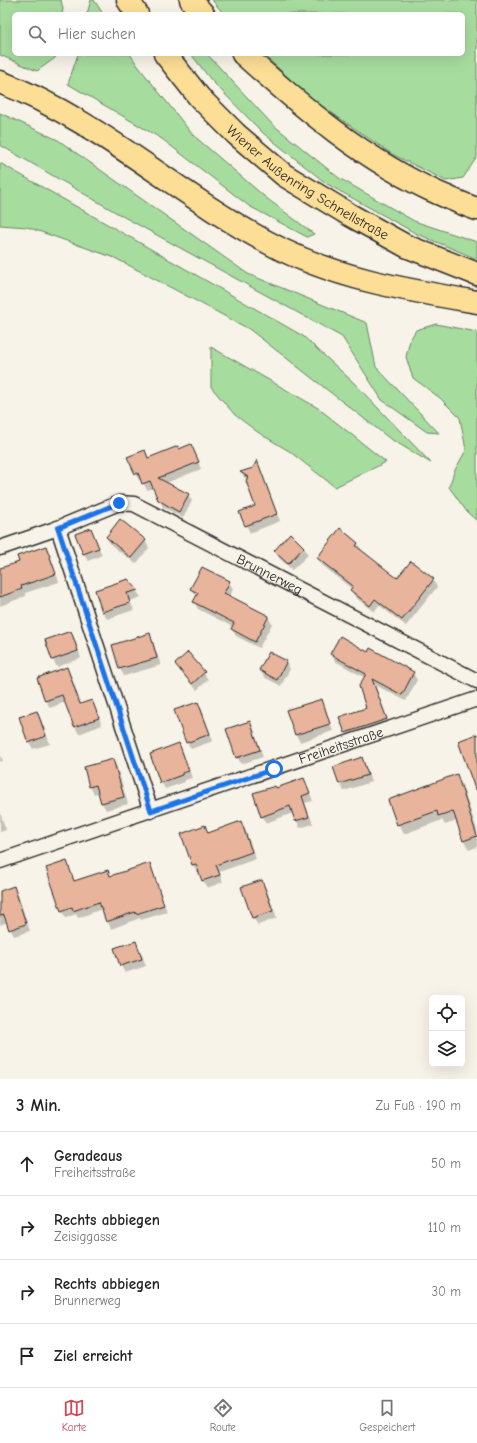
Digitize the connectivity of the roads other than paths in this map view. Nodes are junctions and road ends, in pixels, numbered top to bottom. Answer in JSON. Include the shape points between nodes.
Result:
{"nodes":[{"id":1,"x":128,"y":0,"type":"edge"},
{"id":2,"x":191,"y":0,"type":"edge"},
{"id":3,"x":136,"y":12,"type":"edge"},
{"id":4,"x":201,"y":12,"type":"edge"},
{"id":5,"x":167,"y":56,"type":"edge"},
{"id":6,"x":245,"y":56,"type":"edge"},
{"id":7,"x":0,"y":82,"type":"edge"},
{"id":8,"x":477,"y":209,"type":"edge"},
{"id":9,"x":477,"y":274,"type":"edge"},
{"id":10,"x":477,"y":302,"type":"edge"},
{"id":11,"x":58,"y":528,"type":"junction"},
{"id":12,"x":0,"y":548,"type":"edge"},
{"id":13,"x":477,"y":682,"type":"edge"},
{"id":14,"x":477,"y":699,"type":"edge"},
{"id":15,"x":151,"y":811,"type":"junction"},
{"id":16,"x":0,"y":861,"type":"edge"}],
"edges":[{"from":1,"to":3,"type":"highway"},
{"from":2,"to":4,"type":"highway"},
{"from":5,"to":9,"type":"highway","name":"Wiener Außenring Schnellstraße","via":[[199,97],[236,134],[284,175],[350,216],[406,246]]},
{"from":6,"to":8,"type":"highway","via":[[288,95],[374,159],[416,184]]},
{"from":7,"to":10,"type":"highway","via":[[72,117],[219,215],[270,244],[322,267],[376,283]]},
{"from":11,"to":12,"type":"street","name":"Brunnerweg"},
{"from":11,"to":13,"type":"street","name":"Brunnerweg","via":[[119,503],[134,504]]},
{"from":11,"to":15,"type":"street"},
{"from":14,"to":15,"type":"street","name":"Freiheitsstraße"},
{"from":15,"to":16,"type":"street","name":"Freiheitsstraße"}]}
